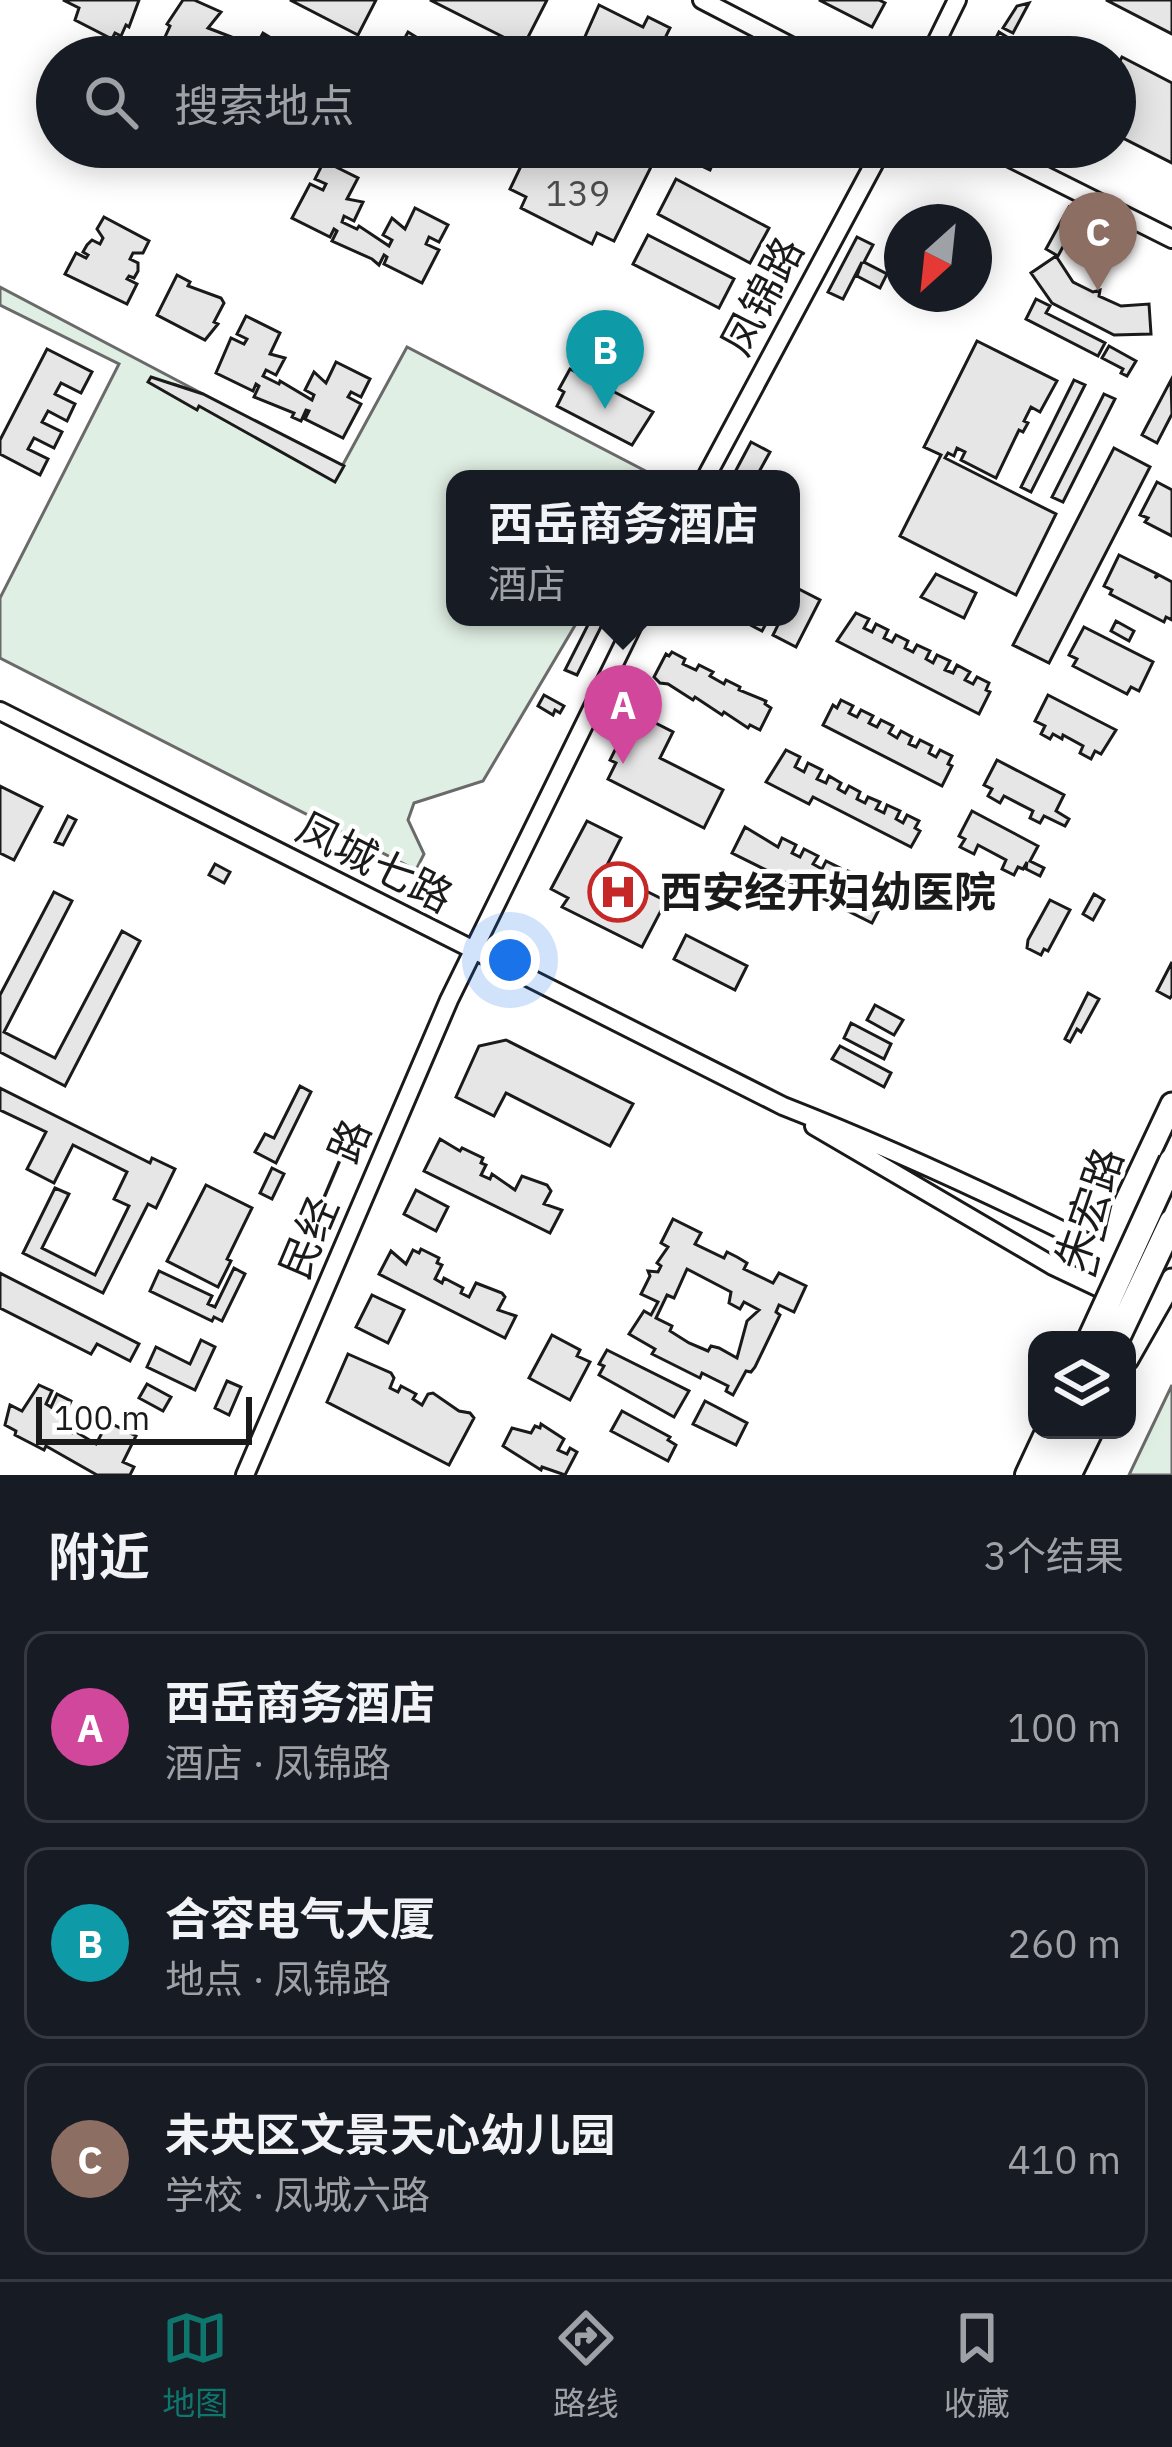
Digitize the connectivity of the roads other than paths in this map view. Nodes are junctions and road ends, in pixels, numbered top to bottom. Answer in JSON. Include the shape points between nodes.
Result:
{"nodes":[{"id":1,"x":702,"y":0,"type":"edge"},
{"id":2,"x":957,"y":0,"type":"edge"},
{"id":3,"x":771,"y":36,"type":"edge"},
{"id":4,"x":939,"y":36,"type":"edge"},
{"id":5,"x":872,"y":168,"type":"edge"},
{"id":6,"x":1030,"y":168,"type":"edge"},
{"id":7,"x":1172,"y":239,"type":"edge"},
{"id":8,"x":710,"y":470,"type":"edge"},
{"id":9,"x":633,"y":626,"type":"edge"},
{"id":10,"x":0,"y":711,"type":"edge"},
{"id":11,"x":472,"y":952,"type":"junction"},
{"id":12,"x":1172,"y":1104,"type":"edge"},
{"id":13,"x":783,"y":1106,"type":"junction"},
{"id":14,"x":1172,"y":1161,"type":"edge"},
{"id":15,"x":1172,"y":1222,"type":"edge"},
{"id":16,"x":1114,"y":1256,"type":"junction"},
{"id":17,"x":1171,"y":1282,"type":"edge"},
{"id":18,"x":1104,"y":1290,"type":"junction"},
{"id":19,"x":1154,"y":1315,"type":"junction"},
{"id":20,"x":1085,"y":1331,"type":"edge"},
{"id":21,"x":1094,"y":1331,"type":"edge"},
{"id":22,"x":1120,"y":1331,"type":"edge"},
{"id":23,"x":1136,"y":1344,"type":"edge"},
{"id":24,"x":1034,"y":1439,"type":"edge"},
{"id":25,"x":1045,"y":1439,"type":"edge"},
{"id":26,"x":1069,"y":1439,"type":"edge"},
{"id":27,"x":1088,"y":1439,"type":"edge"},
{"id":28,"x":245,"y":1475,"type":"edge"},
{"id":29,"x":1017,"y":1475,"type":"edge"},
{"id":30,"x":1028,"y":1475,"type":"edge"},
{"id":31,"x":1052,"y":1475,"type":"edge"},
{"id":32,"x":1070,"y":1475,"type":"edge"}],
"edges":[{"from":1,"to":3,"type":"street"},
{"from":2,"to":4,"type":"street"},
{"from":5,"to":8,"type":"street","name":"凤锦路"},
{"from":6,"to":7,"type":"street"},
{"from":9,"to":11,"type":"street"},
{"from":10,"to":11,"type":"street","name":"凤城七路"},
{"from":11,"to":13,"type":"street","name":"凤城七路"},
{"from":11,"to":28,"type":"street","name":"民经一路"},
{"from":12,"to":16,"type":"main road","name":"朱宏路","via":[[1122,1210]]},
{"from":13,"to":16,"type":"street","name":"凤城七路"},
{"from":13,"to":18,"type":"street","name":"凤城七路"},
{"from":14,"to":21,"type":"highway","bridge":true},
{"from":15,"to":22,"type":"highway","bridge":true},
{"from":16,"to":17,"type":"street","name":"凤城七路"},
{"from":16,"to":18,"type":"main road","name":"朱宏路"},
{"from":17,"to":19,"type":"main road"},
{"from":18,"to":19,"type":"street","name":"凤城七路"},
{"from":18,"to":20,"type":"main road","name":"朱宏路"},
{"from":19,"to":23,"type":"main road"},
{"from":24,"to":29,"type":"main road"},
{"from":25,"to":30,"type":"highway"},
{"from":26,"to":31,"type":"highway"},
{"from":27,"to":32,"type":"main road"}]}
